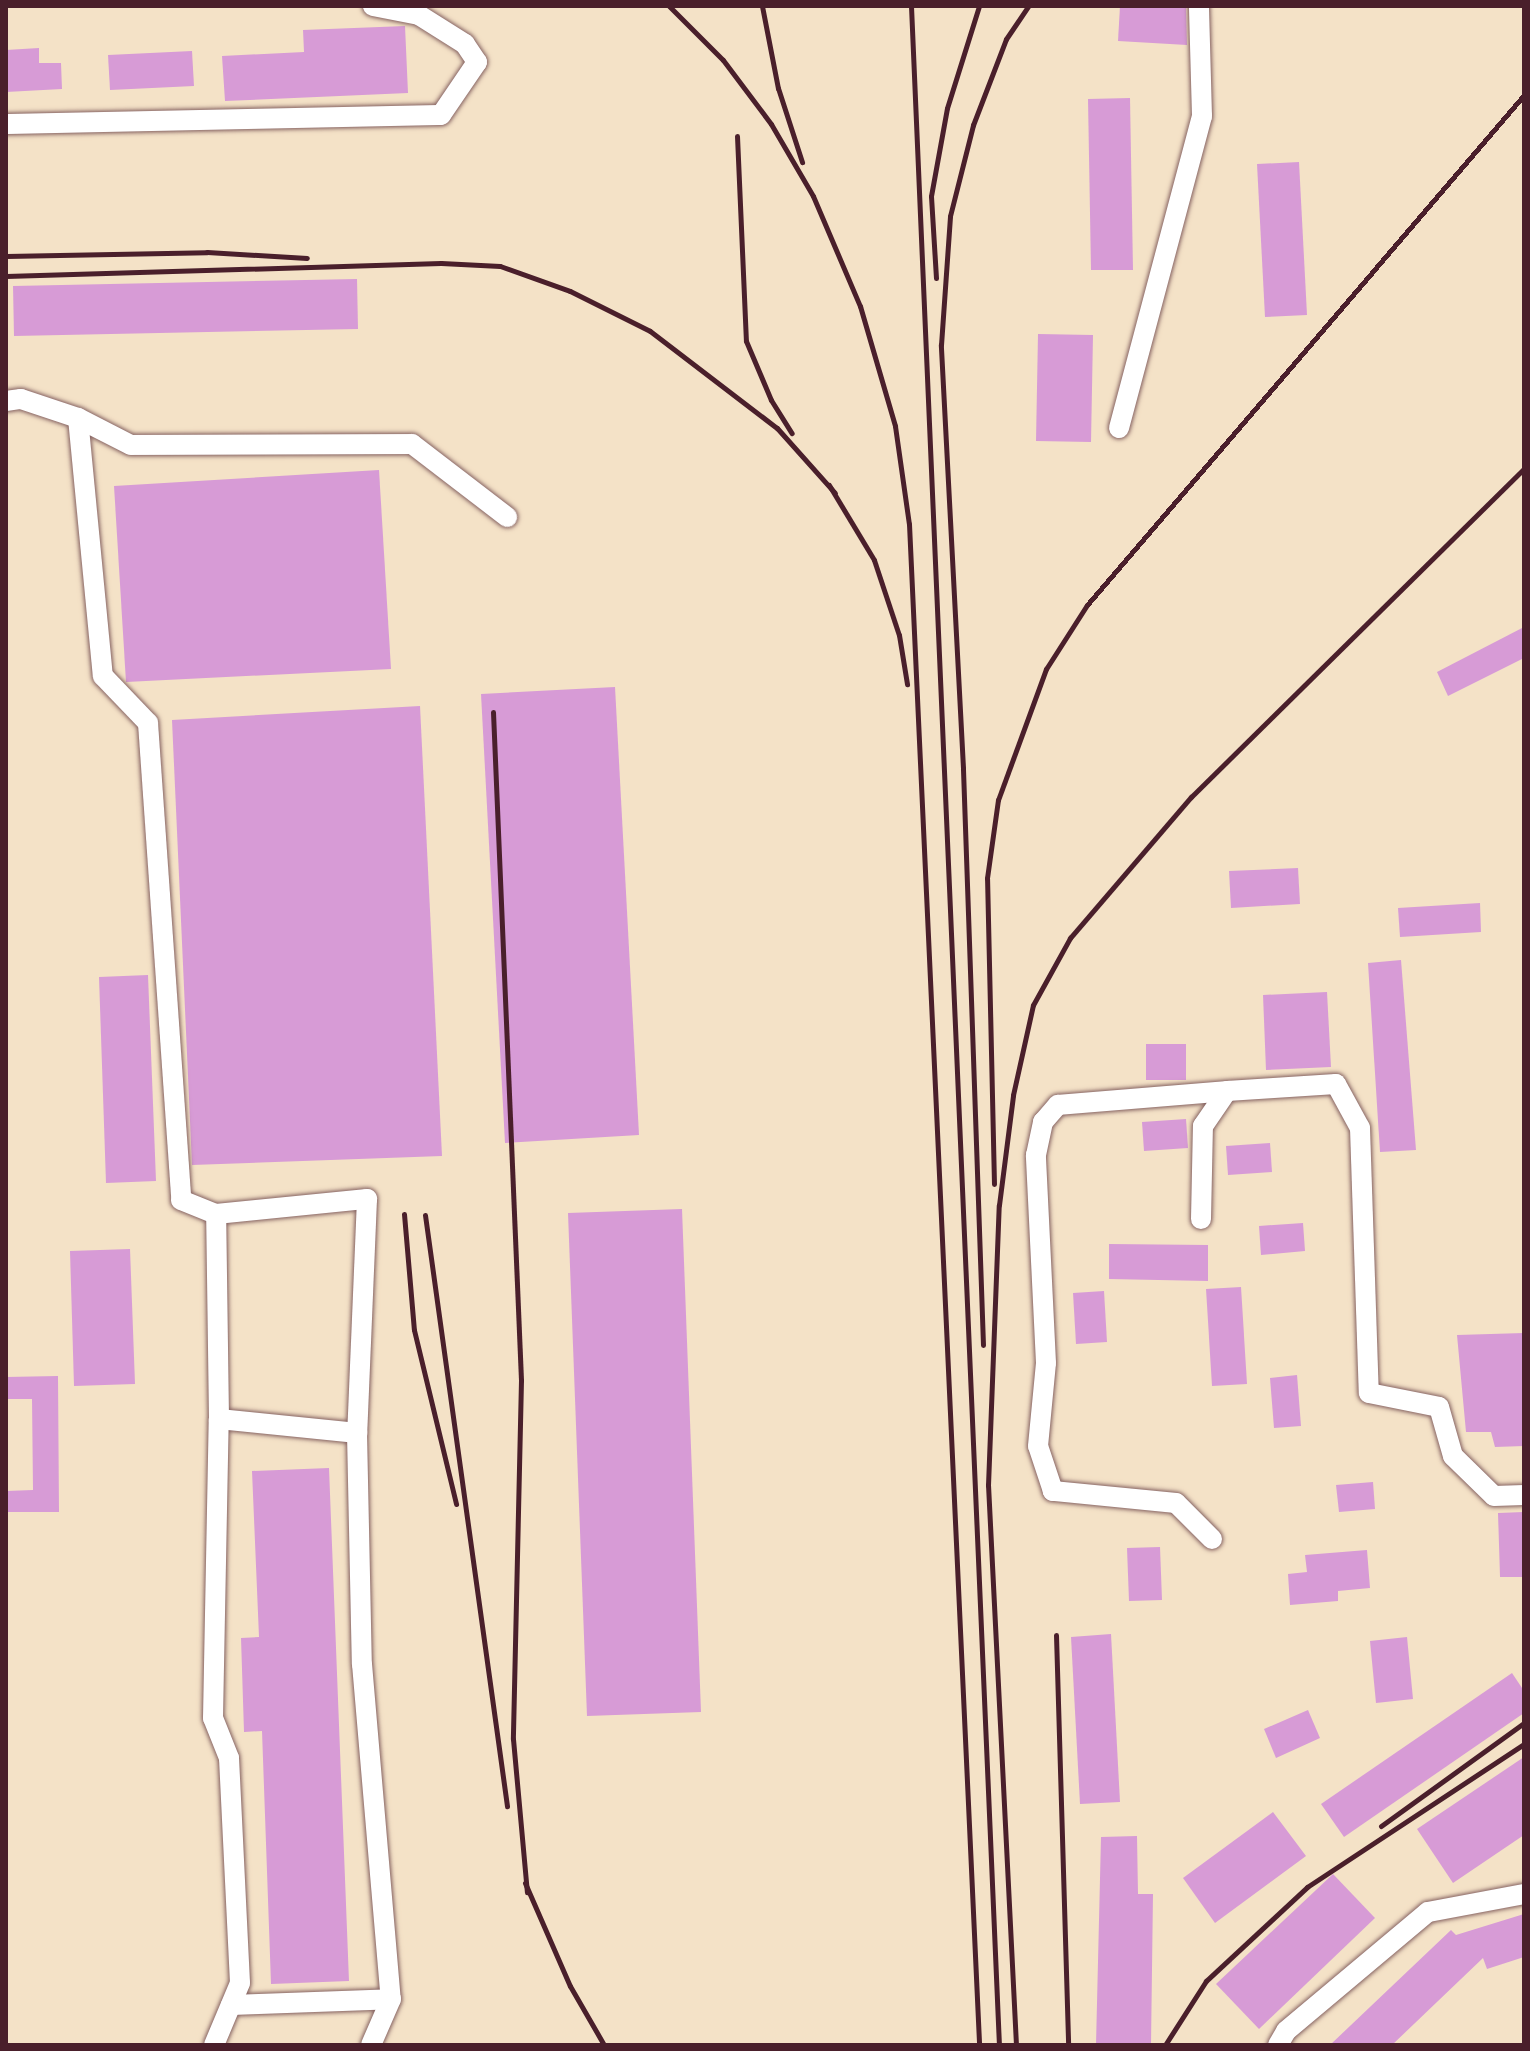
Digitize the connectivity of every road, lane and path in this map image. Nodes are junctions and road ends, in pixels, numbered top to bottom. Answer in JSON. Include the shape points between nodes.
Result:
{"nodes":[{"id":1,"x":373,"y":6,"type":"edge"},
{"id":2,"x":1199,"y":6,"type":"edge"},
{"id":3,"x":6,"y":124,"type":"edge"},
{"id":4,"x":6,"y":401,"type":"edge"},
{"id":5,"x":78,"y":418,"type":"junction"},
{"id":6,"x":1119,"y":428,"type":"dead end"},
{"id":7,"x":507,"y":517,"type":"dead end"},
{"id":8,"x":1227,"y":1091,"type":"junction"},
{"id":9,"x":216,"y":1214,"type":"junction"},
{"id":10,"x":1201,"y":1219,"type":"dead end"},
{"id":11,"x":219,"y":1419,"type":"junction"},
{"id":12,"x":357,"y":1433,"type":"junction"},
{"id":13,"x":1524,"y":1495,"type":"edge"},
{"id":14,"x":1212,"y":1539,"type":"dead end"},
{"id":15,"x":1524,"y":1894,"type":"edge"},
{"id":16,"x":391,"y":1999,"type":"junction"},
{"id":17,"x":231,"y":2005,"type":"junction"},
{"id":18,"x":214,"y":2045,"type":"edge"},
{"id":19,"x":371,"y":2045,"type":"edge"},
{"id":20,"x":1278,"y":2045,"type":"edge"}],
"edges":[{"from":1,"to":3,"type":"street","via":[[419,15],[465,44],[477,62],[441,115]]},
{"from":2,"to":6,"type":"street","via":[[1202,116]]},
{"from":4,"to":5,"type":"street","via":[[21,399]]},
{"from":5,"to":7,"type":"street","via":[[131,445],[412,444]]},
{"from":5,"to":9,"type":"street","via":[[103,676],[148,723],[181,1200]]},
{"from":8,"to":10,"type":"street","via":[[1203,1126]]},
{"from":8,"to":13,"type":"street","via":[[1336,1084],[1360,1128],[1369,1393],[1439,1407],[1453,1456],[1494,1496]]},
{"from":8,"to":14,"type":"street","via":[[1058,1105],[1043,1122],[1036,1155],[1046,1363],[1038,1446],[1053,1491],[1176,1503]]},
{"from":9,"to":11,"type":"street"},
{"from":9,"to":12,"type":"street","via":[[367,1199]]},
{"from":11,"to":12,"type":"street"},
{"from":11,"to":17,"type":"street","via":[[213,1718],[229,1758],[240,1983]]},
{"from":12,"to":16,"type":"street","via":[[362,1664]]},
{"from":15,"to":20,"type":"street","via":[[1428,1912],[1286,2031]]},
{"from":16,"to":17,"type":"street"},
{"from":16,"to":19,"type":"street"},
{"from":17,"to":18,"type":"street"}]}
